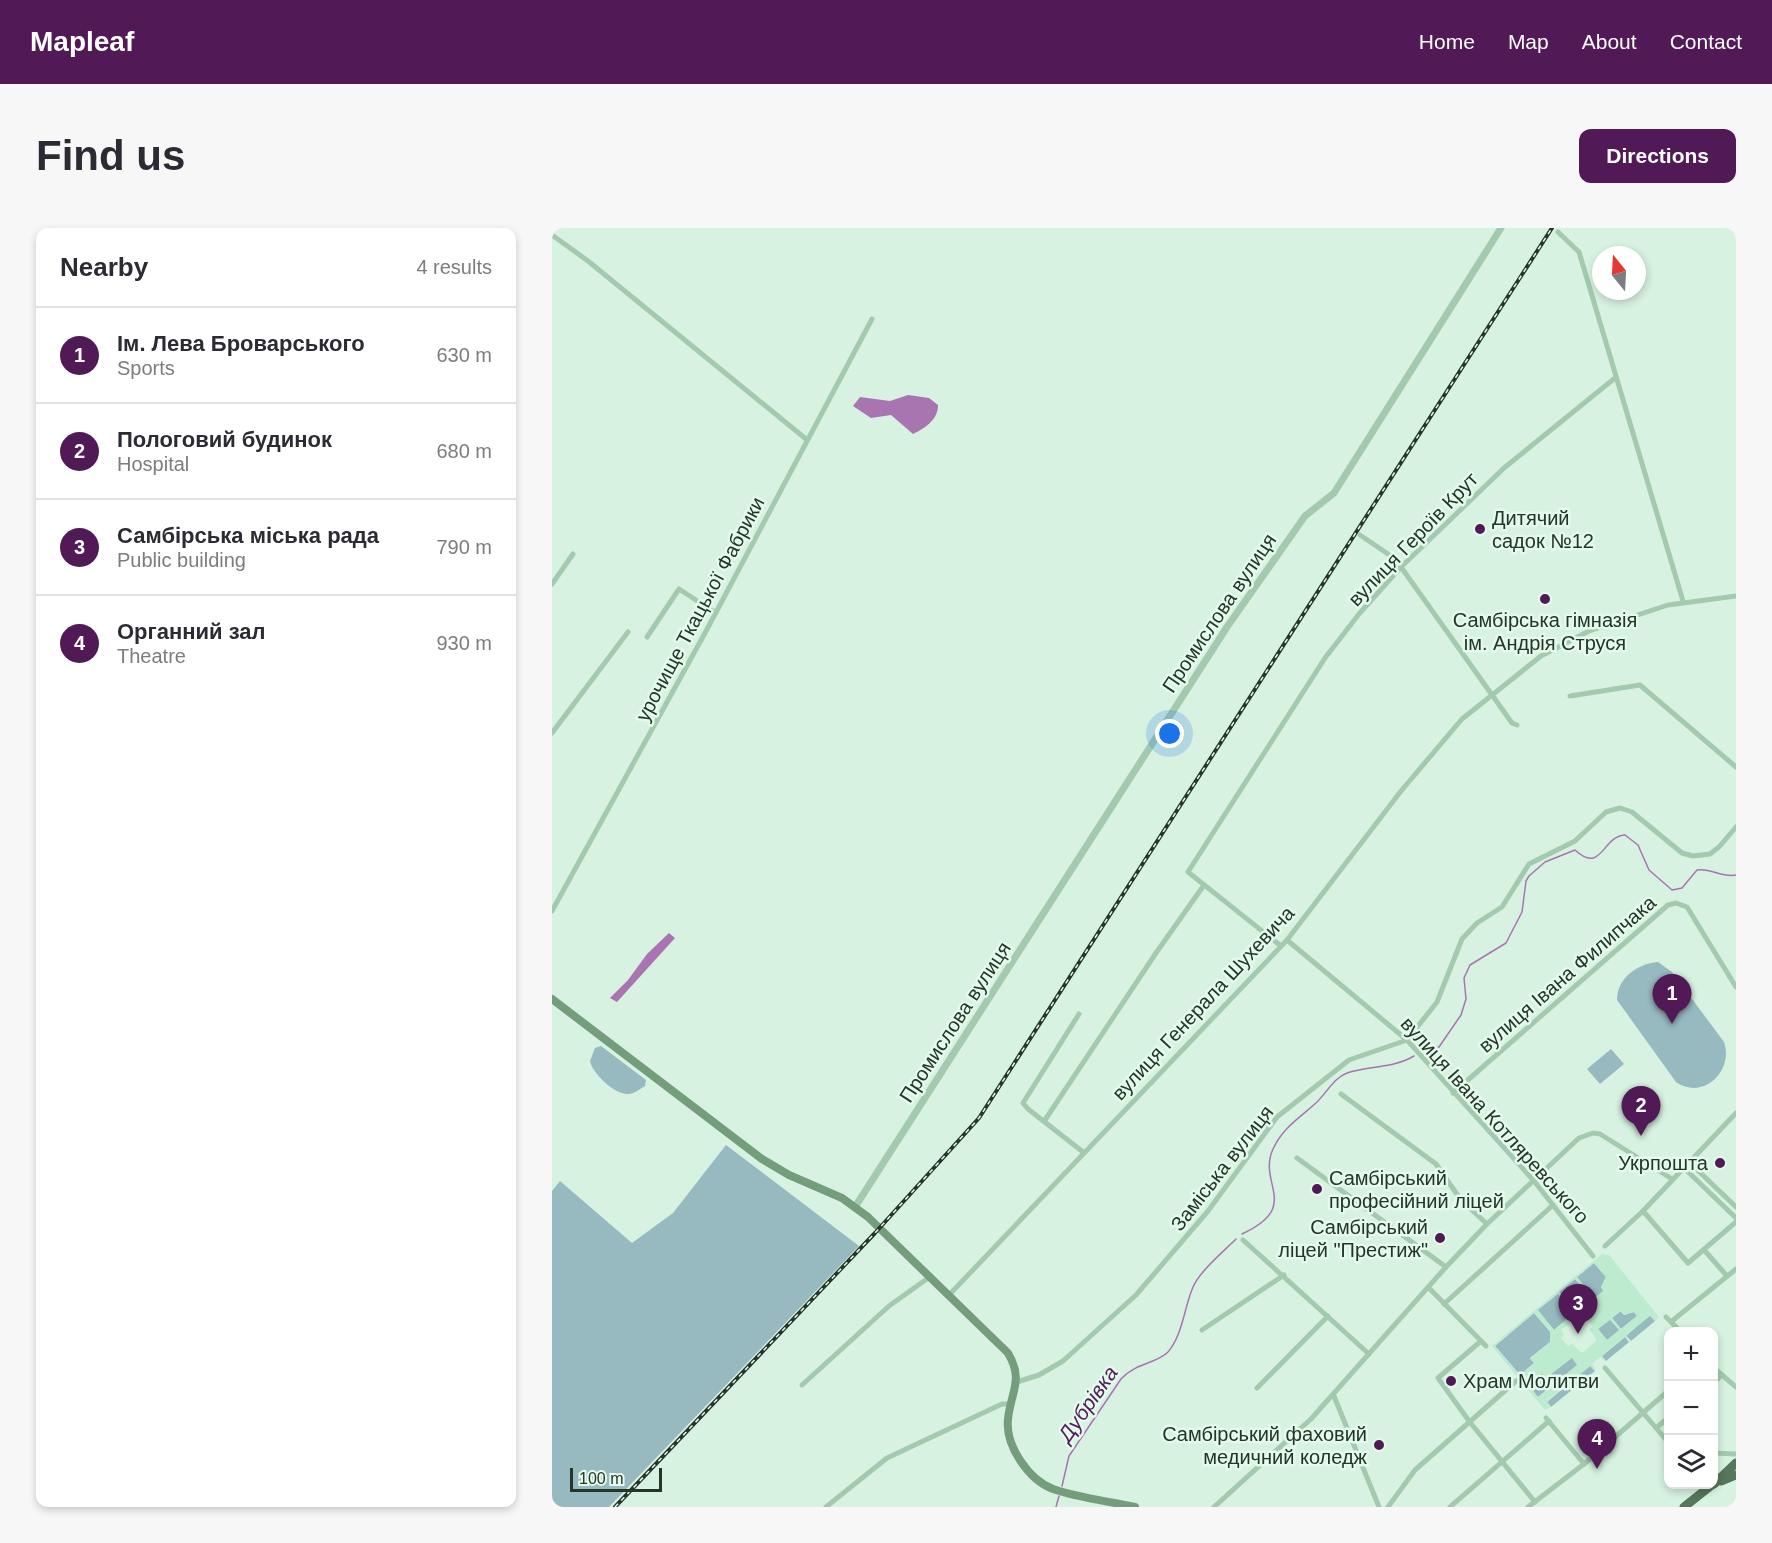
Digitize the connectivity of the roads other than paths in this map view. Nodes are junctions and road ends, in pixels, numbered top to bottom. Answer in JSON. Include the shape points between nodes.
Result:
{"nodes":[{"id":1,"x":1501,"y":228,"type":"edge"},
{"id":2,"x":1557,"y":232,"type":"dead end"},
{"id":3,"x":552,"y":236,"type":"edge"},
{"id":4,"x":872,"y":319,"type":"dead end"},
{"id":5,"x":1615,"y":378,"type":"junction"},
{"id":6,"x":806,"y":439,"type":"junction"},
{"id":7,"x":1360,"y":535,"type":"dead end"},
{"id":8,"x":573,"y":554,"type":"dead end"},
{"id":9,"x":1401,"y":567,"type":"junction"},
{"id":10,"x":552,"y":584,"type":"edge"},
{"id":11,"x":1736,"y":596,"type":"edge"},
{"id":12,"x":1683,"y":602,"type":"junction"},
{"id":13,"x":716,"y":613,"type":"junction"},
{"id":14,"x":628,"y":632,"type":"dead end"},
{"id":15,"x":646,"y":637,"type":"dead end"},
{"id":16,"x":1490,"y":696,"type":"junction"},
{"id":17,"x":1570,"y":696,"type":"dead end"},
{"id":18,"x":1517,"y":725,"type":"dead end"},
{"id":19,"x":552,"y":733,"type":"edge"},
{"id":20,"x":1736,"y":767,"type":"edge"},
{"id":21,"x":1736,"y":827,"type":"edge"},
{"id":22,"x":1204,"y":885,"type":"junction"},
{"id":23,"x":552,"y":911,"type":"edge"},
{"id":24,"x":1287,"y":940,"type":"junction"},
{"id":25,"x":1281,"y":946,"type":"junction"},
{"id":26,"x":1736,"y":987,"type":"edge"},
{"id":27,"x":552,"y":999,"type":"edge"},
{"id":28,"x":1079,"y":1014,"type":"dead end"},
{"id":29,"x":1407,"y":1040,"type":"junction"},
{"id":30,"x":1454,"y":1093,"type":"junction"},
{"id":31,"x":1341,"y":1094,"type":"dead end"},
{"id":32,"x":1736,"y":1113,"type":"edge"},
{"id":33,"x":1045,"y":1120,"type":"junction"},
{"id":34,"x":1083,"y":1152,"type":"junction"},
{"id":35,"x":1297,"y":1158,"type":"dead end"},
{"id":36,"x":1689,"y":1162,"type":"junction"},
{"id":37,"x":1683,"y":1167,"type":"junction"},
{"id":38,"x":1672,"y":1179,"type":"junction"},
{"id":39,"x":1534,"y":1181,"type":"junction"},
{"id":40,"x":1553,"y":1205,"type":"junction"},
{"id":41,"x":855,"y":1207,"type":"junction"},
{"id":42,"x":1736,"y":1207,"type":"edge"},
{"id":43,"x":1643,"y":1211,"type":"junction"},
{"id":44,"x":1736,"y":1220,"type":"edge"},
{"id":45,"x":1488,"y":1224,"type":"junction"},
{"id":46,"x":1243,"y":1240,"type":"dead end"},
{"id":47,"x":1605,"y":1246,"type":"dead end"},
{"id":48,"x":1705,"y":1251,"type":"junction"},
{"id":49,"x":1593,"y":1256,"type":"dead end"},
{"id":50,"x":1446,"y":1267,"type":"junction"},
{"id":51,"x":1736,"y":1269,"type":"edge"},
{"id":52,"x":1284,"y":1275,"type":"junction"},
{"id":53,"x":930,"y":1276,"type":"junction"},
{"id":54,"x":1727,"y":1276,"type":"junction"},
{"id":55,"x":1428,"y":1287,"type":"junction"},
{"id":56,"x":950,"y":1294,"type":"junction"},
{"id":57,"x":1444,"y":1304,"type":"junction"},
{"id":58,"x":1328,"y":1316,"type":"junction"},
{"id":59,"x":1676,"y":1327,"type":"edge"},
{"id":60,"x":1202,"y":1330,"type":"dead end"},
{"id":61,"x":1369,"y":1354,"type":"junction"},
{"id":62,"x":1605,"y":1368,"type":"dead end"},
{"id":63,"x":1718,"y":1372,"type":"edge"},
{"id":64,"x":1722,"y":1375,"type":"junction"},
{"id":65,"x":1516,"y":1381,"type":"dead end"},
{"id":66,"x":1714,"y":1381,"type":"edge"},
{"id":67,"x":1017,"y":1382,"type":"junction"},
{"id":68,"x":802,"y":1385,"type":"dead end"},
{"id":69,"x":1736,"y":1387,"type":"edge"},
{"id":70,"x":1257,"y":1388,"type":"dead end"},
{"id":71,"x":1664,"y":1395,"type":"edge"},
{"id":72,"x":1334,"y":1396,"type":"junction"},
{"id":73,"x":1012,"y":1404,"type":"junction"},
{"id":74,"x":1642,"y":1414,"type":"junction"},
{"id":75,"x":1469,"y":1421,"type":"junction"},
{"id":76,"x":1664,"y":1421,"type":"edge"},
{"id":77,"x":1656,"y":1428,"type":"junction"},
{"id":78,"x":1664,"y":1437,"type":"edge"},
{"id":79,"x":1718,"y":1453,"type":"edge"},
{"id":80,"x":1736,"y":1454,"type":"edge"},
{"id":81,"x":1502,"y":1461,"type":"junction"},
{"id":82,"x":1736,"y":1463,"type":"edge"},
{"id":83,"x":1584,"y":1464,"type":"junction"},
{"id":84,"x":1736,"y":1475,"type":"edge"},
{"id":85,"x":1718,"y":1479,"type":"edge"},
{"id":86,"x":1718,"y":1482,"type":"edge"},
{"id":87,"x":1707,"y":1489,"type":"edge"},
{"id":88,"x":1535,"y":1502,"type":"junction"},
{"id":89,"x":826,"y":1507,"type":"edge"},
{"id":90,"x":1135,"y":1507,"type":"edge"},
{"id":91,"x":1214,"y":1507,"type":"edge"},
{"id":92,"x":1379,"y":1507,"type":"edge"},
{"id":93,"x":1388,"y":1507,"type":"edge"},
{"id":94,"x":1450,"y":1507,"type":"edge"},
{"id":95,"x":1528,"y":1507,"type":"edge"},
{"id":96,"x":1684,"y":1507,"type":"edge"}],
"edges":[{"from":1,"to":41,"type":"street","name":"Промислова вулиця","via":[[1334,493],[1305,516],[1227,627]]},
{"from":2,"to":5,"type":"street","via":[[1579,252]]},
{"from":3,"to":6,"type":"street"},
{"from":4,"to":6,"type":"street","name":"урочище Ткацької Фабрики"},
{"from":5,"to":9,"type":"street","name":"вулиця Героїв Крут","via":[[1504,468]]},
{"from":5,"to":12,"type":"street"},
{"from":6,"to":13,"type":"street","name":"урочище Ткацької Фабрики"},
{"from":7,"to":9,"type":"street"},
{"from":8,"to":10,"type":"street"},
{"from":9,"to":16,"type":"street"},
{"from":9,"to":22,"type":"street","name":"вулиця Героїв Крут","via":[[1325,658],[1188,872]]},
{"from":11,"to":12,"type":"street","name":"вулиця Генерала Шухевича"},
{"from":12,"to":16,"type":"street","name":"вулиця Генерала Шухевича","via":[[1589,631],[1541,656]]},
{"from":13,"to":15,"type":"street","via":[[679,589]]},
{"from":13,"to":23,"type":"street","name":"урочище Ткацької Фабрики"},
{"from":14,"to":19,"type":"street"},
{"from":16,"to":18,"type":"street"},
{"from":16,"to":24,"type":"street","name":"вулиця Генерала Шухевича","via":[[1447,734]]},
{"from":17,"to":20,"type":"street","via":[[1640,686]]},
{"from":21,"to":29,"type":"street","via":[[1719,848],[1693,856],[1682,853],[1632,812],[1620,808],[1606,812],[1575,841],[1529,864],[1502,907],[1468,930],[1437,1002]]},
{"from":22,"to":25,"type":"street"},
{"from":22,"to":33,"type":"street"},
{"from":24,"to":25,"type":"street","name":"вулиця Генерала Шухевича"},
{"from":24,"to":29,"type":"street","name":"вулиця Івана Котляревського"},
{"from":25,"to":34,"type":"street","name":"вулиця Генерала Шухевича"},
{"from":26,"to":30,"type":"street","name":"вулиця Івана Филипчака","via":[[1687,908],[1676,903],[1668,905]]},
{"from":27,"to":41,"type":"main road","via":[[762,1159]]},
{"from":28,"to":33,"type":"street","via":[[1023,1100],[1028,1109]]},
{"from":29,"to":30,"type":"street","name":"вулиця Івана Котляревського"},
{"from":29,"to":67,"type":"street","name":"Заміська вулиця","via":[[1349,1060],[1277,1117],[1208,1211],[1136,1295],[1063,1361]]},
{"from":30,"to":39,"type":"street","name":"вулиця Івана Котляревського"},
{"from":31,"to":45,"type":"street","via":[[1436,1164],[1461,1200]]},
{"from":32,"to":36,"type":"street"},
{"from":33,"to":34,"type":"street"},
{"from":34,"to":56,"type":"street","name":"вулиця Генерала Шухевича"},
{"from":35,"to":50,"type":"street"},
{"from":36,"to":37,"type":"street"},
{"from":36,"to":42,"type":"street"},
{"from":37,"to":38,"type":"street"},
{"from":37,"to":44,"type":"street"},
{"from":38,"to":39,"type":"street","via":[[1625,1148],[1593,1133],[1579,1138]]},
{"from":38,"to":43,"type":"street"},
{"from":39,"to":40,"type":"street","name":"вулиця Івана Котляревського"},
{"from":39,"to":45,"type":"street"},
{"from":40,"to":49,"type":"street","name":"вулиця Івана Котляревського"},
{"from":40,"to":57,"type":"street"},
{"from":41,"to":53,"type":"main road"},
{"from":43,"to":47,"type":"street"},
{"from":43,"to":48,"type":"street","via":[[1685,1261],[1692,1262]]},
{"from":44,"to":48,"type":"street"},
{"from":45,"to":50,"type":"street"},
{"from":46,"to":52,"type":"street"},
{"from":48,"to":54,"type":"street"},
{"from":50,"to":55,"type":"street"},
{"from":51,"to":54,"type":"street"},
{"from":52,"to":58,"type":"street"},
{"from":52,"to":60,"type":"street"},
{"from":53,"to":56,"type":"main road"},
{"from":53,"to":68,"type":"street","via":[[889,1306]]},
{"from":54,"to":59,"type":"street","via":[[1669,1319]]},
{"from":55,"to":57,"type":"street"},
{"from":55,"to":61,"type":"street"},
{"from":56,"to":67,"type":"main road","via":[[1008,1353],[1016,1367]]},
{"from":57,"to":75,"type":"street","via":[[1484,1343],[1438,1378]]},
{"from":58,"to":61,"type":"street"},
{"from":58,"to":70,"type":"street"},
{"from":61,"to":72,"type":"street"},
{"from":62,"to":74,"type":"street"},
{"from":63,"to":64,"type":"street"},
{"from":64,"to":66,"type":"street"},
{"from":64,"to":69,"type":"street"},
{"from":65,"to":75,"type":"street"},
{"from":67,"to":73,"type":"main road"},
{"from":71,"to":74,"type":"street"},
{"from":72,"to":91,"type":"street"},
{"from":72,"to":92,"type":"street"},
{"from":73,"to":89,"type":"street","via":[[1002,1404],[887,1458]]},
{"from":73,"to":90,"type":"main road","via":[[1008,1420],[1013,1446],[1044,1484]]},
{"from":74,"to":77,"type":"street"},
{"from":74,"to":83,"type":"street"},
{"from":75,"to":81,"type":"street"},
{"from":75,"to":93,"type":"street","via":[[1415,1470]]},
{"from":76,"to":77,"type":"street"},
{"from":77,"to":78,"type":"street"},
{"from":79,"to":80,"type":"street"},
{"from":81,"to":83,"type":"street","via":[[1548,1419]]},
{"from":81,"to":88,"type":"street"},
{"from":81,"to":94,"type":"street"},
{"from":82,"to":85,"type":"main road"},
{"from":83,"to":88,"type":"street"},
{"from":84,"to":86,"type":"main road"},
{"from":87,"to":96,"type":"main road"},
{"from":88,"to":95,"type":"street"}]}
